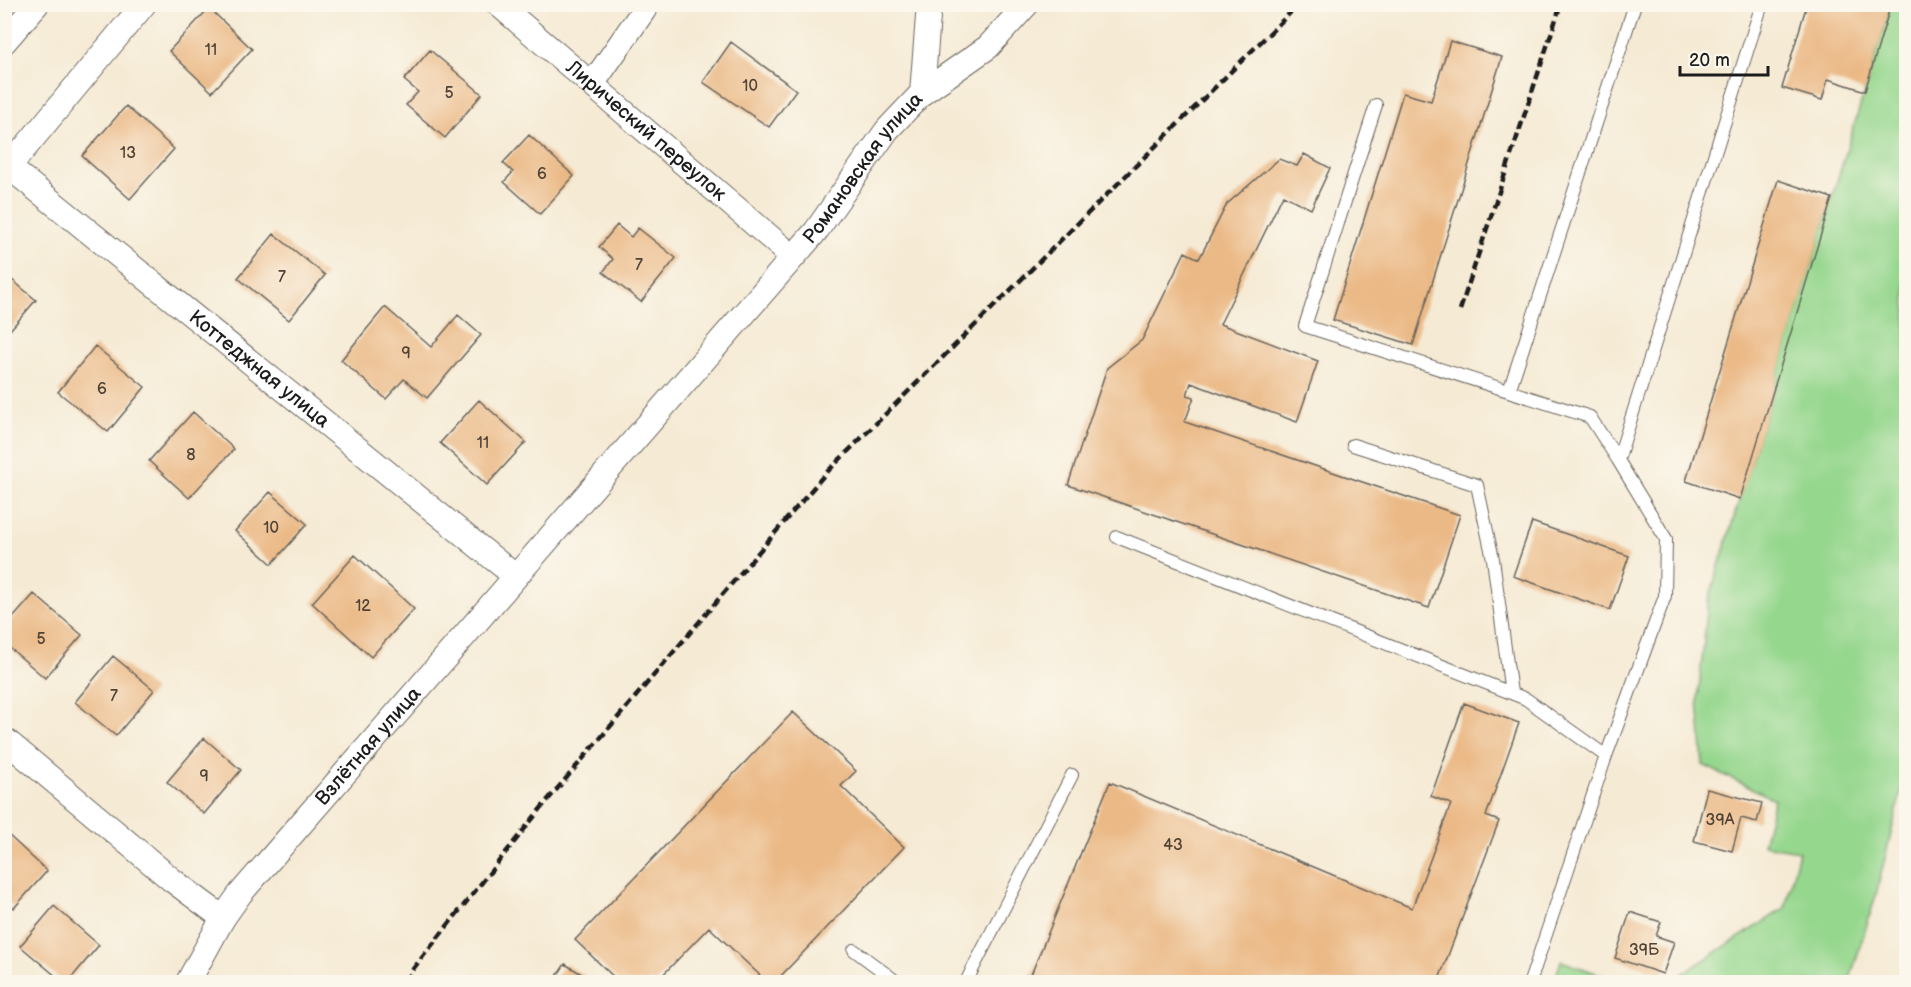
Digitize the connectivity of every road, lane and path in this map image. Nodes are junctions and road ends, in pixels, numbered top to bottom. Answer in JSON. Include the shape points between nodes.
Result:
{"nodes":[{"id":1,"x":37,"y":4,"type":"edge"},
{"id":2,"x":144,"y":4,"type":"edge"},
{"id":3,"x":498,"y":4,"type":"edge"},
{"id":4,"x":648,"y":4,"type":"edge"},
{"id":5,"x":929,"y":4,"type":"edge"},
{"id":6,"x":1027,"y":4,"type":"edge"},
{"id":7,"x":1635,"y":4,"type":"edge"},
{"id":8,"x":1762,"y":4,"type":"edge"},
{"id":9,"x":4,"y":42,"type":"edge"},
{"id":10,"x":593,"y":83,"type":"junction"},
{"id":11,"x":922,"y":93,"type":"junction"},
{"id":12,"x":1376,"y":105,"type":"dead end"},
{"id":13,"x":6,"y":168,"type":"edge"},
{"id":14,"x":793,"y":257,"type":"junction"},
{"id":15,"x":1509,"y":392,"type":"junction"},
{"id":16,"x":1353,"y":445,"type":"dead end"},
{"id":17,"x":1618,"y":460,"type":"junction"},
{"id":18,"x":1117,"y":537,"type":"dead end"},
{"id":19,"x":515,"y":576,"type":"junction"},
{"id":20,"x":1511,"y":693,"type":"junction"},
{"id":21,"x":4,"y":739,"type":"edge"},
{"id":22,"x":1606,"y":756,"type":"junction"},
{"id":23,"x":1072,"y":775,"type":"dead end"},
{"id":24,"x":223,"y":918,"type":"junction"},
{"id":25,"x":854,"y":950,"type":"dead end"},
{"id":26,"x":188,"y":982,"type":"edge"},
{"id":27,"x":894,"y":982,"type":"edge"},
{"id":28,"x":966,"y":982,"type":"edge"},
{"id":29,"x":1530,"y":982,"type":"edge"}],
"edges":[{"from":1,"to":9,"type":"street"},
{"from":2,"to":13,"type":"street"},
{"from":3,"to":10,"type":"street","name":"Лирический переулок"},
{"from":4,"to":10,"type":"street"},
{"from":5,"to":11,"type":"street","name":"Романовская улица"},
{"from":6,"to":11,"type":"street","via":[[988,47]]},
{"from":7,"to":15,"type":"lane"},
{"from":8,"to":17,"type":"lane"},
{"from":10,"to":14,"type":"street","name":"Лирический переулок"},
{"from":11,"to":14,"type":"street","name":"Романовская улица","via":[[887,130],[816,231]]},
{"from":12,"to":15,"type":"lane","via":[[1305,326]]},
{"from":13,"to":19,"type":"street","name":"Коттеджная улица"},
{"from":14,"to":19,"type":"street","name":"Романовская улица"},
{"from":15,"to":17,"type":"lane","via":[[1590,417]]},
{"from":16,"to":20,"type":"lane","via":[[1477,485],[1493,559]]},
{"from":17,"to":22,"type":"lane","via":[[1666,539],[1665,596]]},
{"from":18,"to":20,"type":"lane"},
{"from":19,"to":24,"type":"street","name":"Взлётная улица"},
{"from":20,"to":22,"type":"lane","via":[[1526,699]]},
{"from":21,"to":24,"type":"street"},
{"from":22,"to":29,"type":"lane"},
{"from":23,"to":28,"type":"lane"},
{"from":24,"to":26,"type":"street","name":"Взлётная улица"},
{"from":25,"to":27,"type":"lane"}]}
